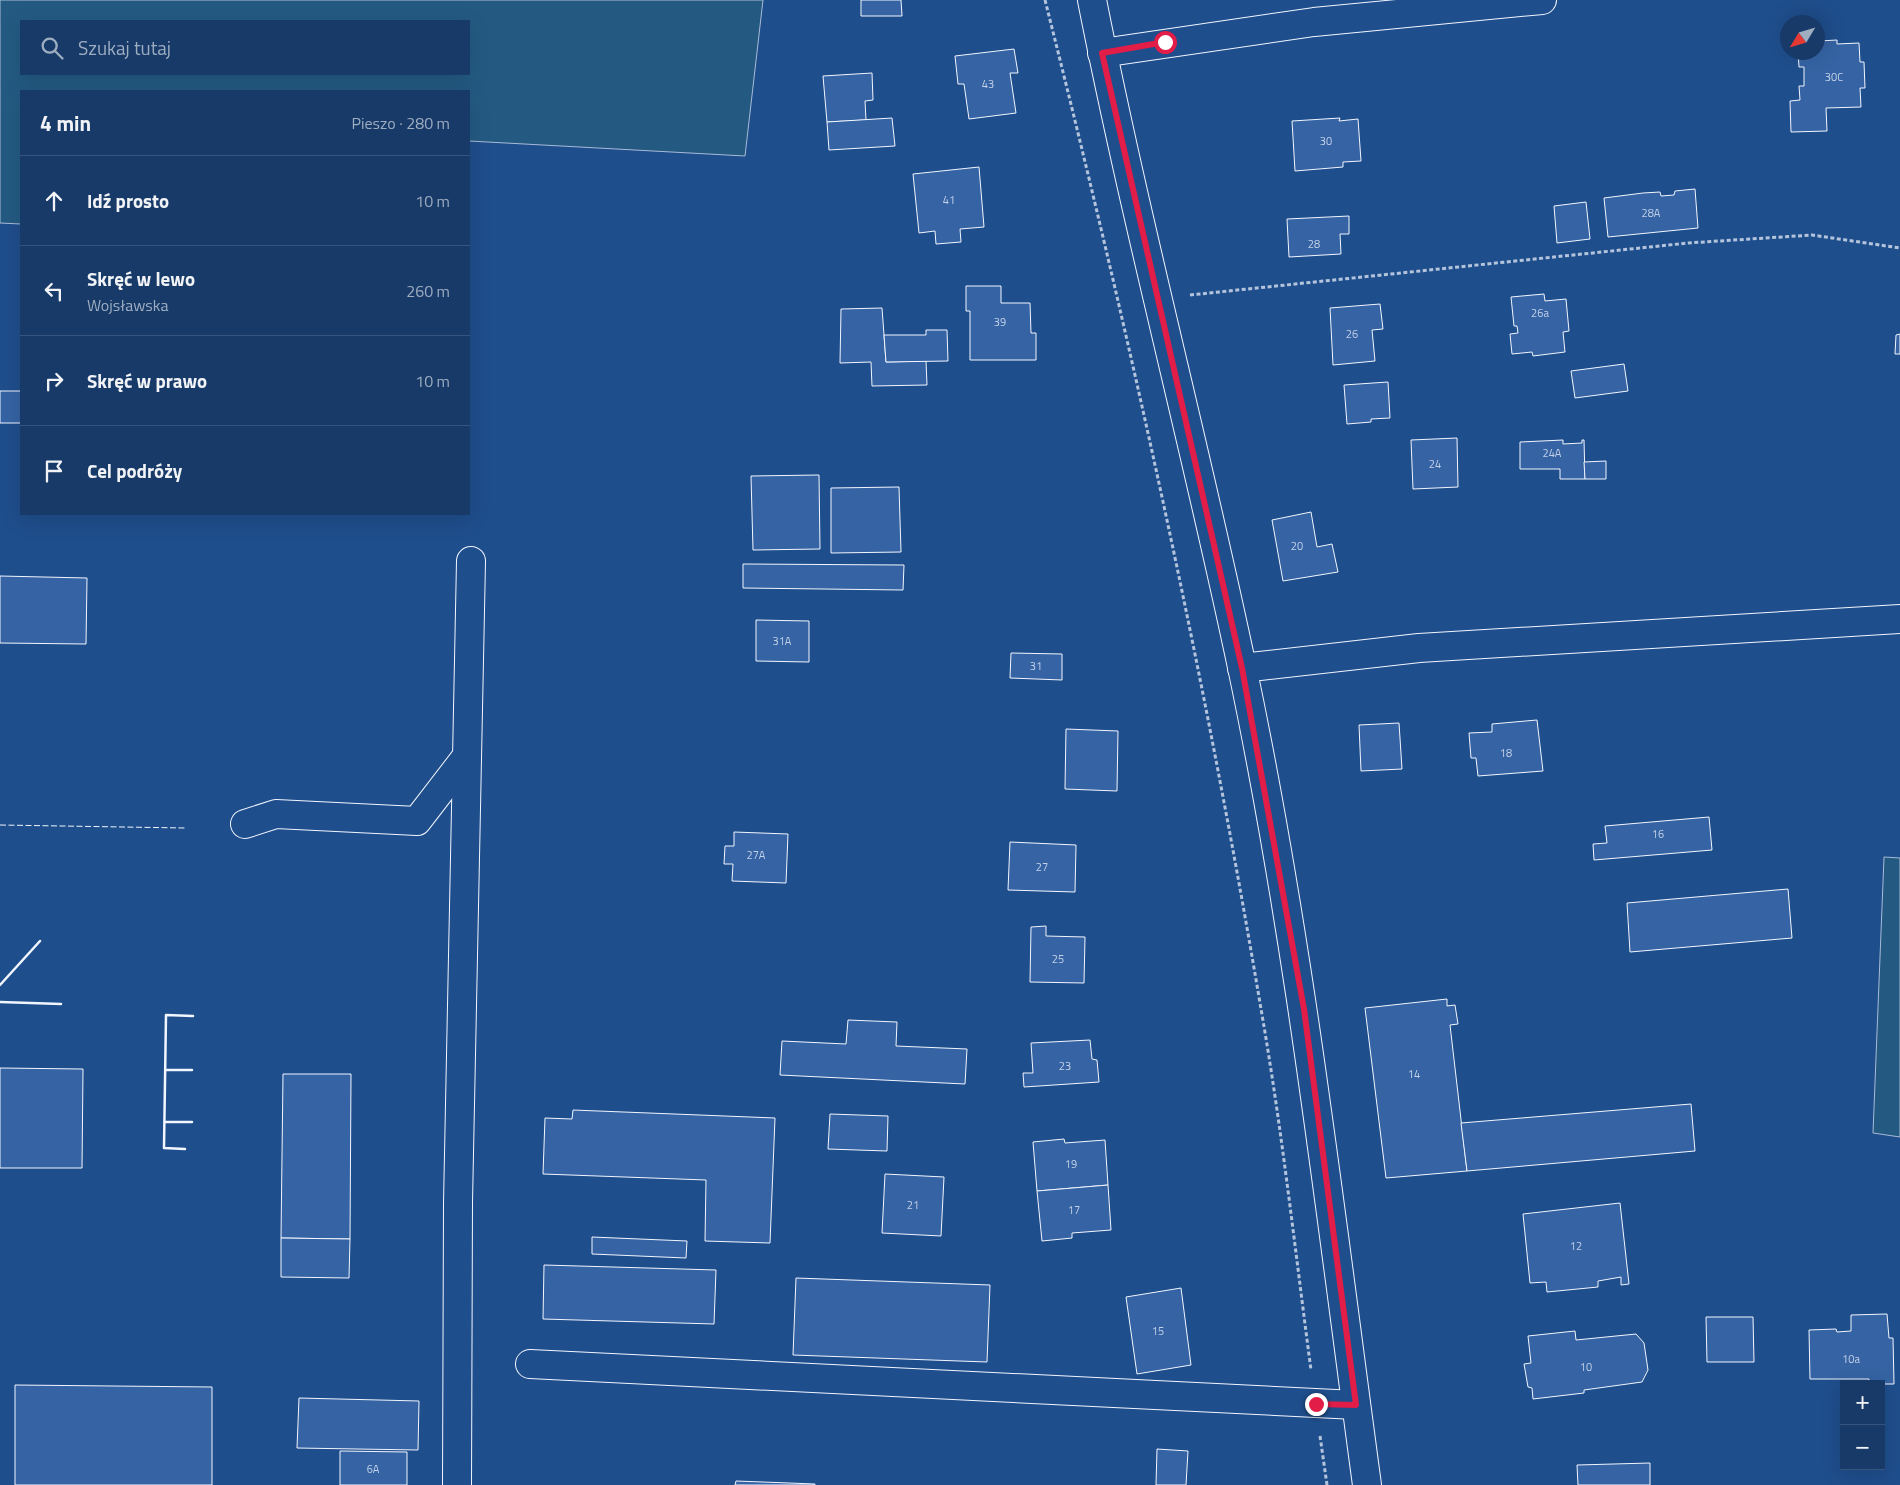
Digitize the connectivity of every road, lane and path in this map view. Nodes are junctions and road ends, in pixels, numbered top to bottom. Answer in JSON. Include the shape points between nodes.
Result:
{"nodes":[{"id":1,"x":1045,"y":0,"type":"edge"},
{"id":2,"x":1092,"y":0,"type":"edge"},
{"id":3,"x":1542,"y":0,"type":"edge"},
{"id":4,"x":1102,"y":53,"type":"junction"},
{"id":5,"x":1900,"y":248,"type":"edge"},
{"id":6,"x":1157,"y":297,"type":"junction"},
{"id":7,"x":471,"y":561,"type":"dead end"},
{"id":8,"x":1900,"y":619,"type":"edge"},
{"id":9,"x":1242,"y":668,"type":"junction"},
{"id":10,"x":467,"y":756,"type":"junction"},
{"id":11,"x":245,"y":824,"type":"dead end"},
{"id":12,"x":530,"y":1364,"type":"dead end"},
{"id":13,"x":1316,"y":1404,"type":"junction"},
{"id":14,"x":1356,"y":1405,"type":"junction"},
{"id":15,"x":457,"y":1485,"type":"edge"},
{"id":16,"x":1327,"y":1485,"type":"edge"},
{"id":17,"x":1367,"y":1485,"type":"edge"}],
"edges":[{"from":1,"to":13,"type":"path","via":[[1165,508],[1220,776],[1262,1013]]},
{"from":2,"to":4,"type":"street"},
{"from":3,"to":4,"type":"street","via":[[1314,22]]},
{"from":4,"to":6,"type":"street"},
{"from":5,"to":6,"type":"path","via":[[1812,235],[1688,243]]},
{"from":6,"to":9,"type":"street"},
{"from":7,"to":10,"type":"street"},
{"from":8,"to":9,"type":"street","via":[[1419,648]]},
{"from":9,"to":14,"type":"street","via":[[1304,1009]]},
{"from":10,"to":11,"type":"street","via":[[417,821],[276,814]]},
{"from":10,"to":15,"type":"street"},
{"from":12,"to":13,"type":"street"},
{"from":13,"to":14,"type":"street"},
{"from":13,"to":16,"type":"path"},
{"from":14,"to":17,"type":"street"}]}
